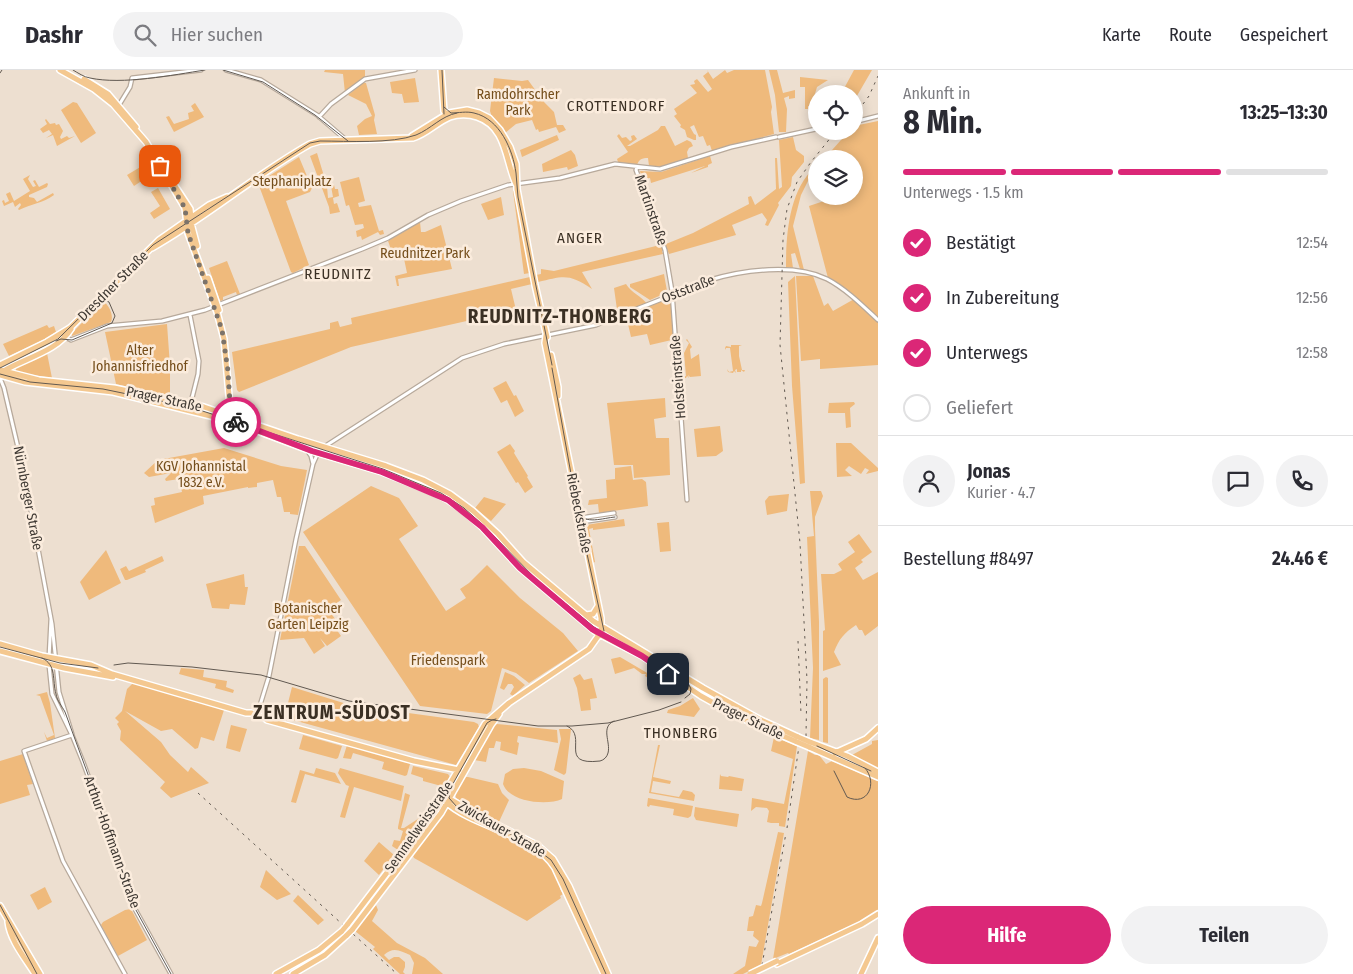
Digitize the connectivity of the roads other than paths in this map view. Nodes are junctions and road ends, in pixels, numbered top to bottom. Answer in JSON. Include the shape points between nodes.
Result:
{"nodes":[{"id":1,"x":60,"y":70,"type":"edge"},
{"id":2,"x":66,"y":70,"type":"edge"},
{"id":3,"x":201,"y":70,"type":"edge"},
{"id":4,"x":226,"y":70,"type":"edge"},
{"id":5,"x":415,"y":70,"type":"edge"},
{"id":6,"x":441,"y":70,"type":"edge"},
{"id":7,"x":119,"y":105,"type":"junction"},
{"id":8,"x":446,"y":114,"type":"junction"},
{"id":9,"x":878,"y":116,"type":"edge"},
{"id":10,"x":319,"y":117,"type":"junction"},
{"id":11,"x":863,"y":120,"type":"edge"},
{"id":12,"x":334,"y":130,"type":"junction"},
{"id":13,"x":808,"y":131,"type":"edge"},
{"id":14,"x":340,"y":138,"type":"junction"},
{"id":15,"x":331,"y":141,"type":"junction"},
{"id":16,"x":637,"y":167,"type":"junction"},
{"id":17,"x":516,"y":184,"type":"junction"},
{"id":18,"x":189,"y":222,"type":"junction"},
{"id":19,"x":665,"y":252,"type":"joint"},
{"id":20,"x":672,"y":295,"type":"junction"},
{"id":21,"x":216,"y":306,"type":"junction"},
{"id":22,"x":190,"y":315,"type":"junction"},
{"id":23,"x":182,"y":317,"type":"junction"},
{"id":24,"x":878,"y":320,"type":"edge"},
{"id":25,"x":192,"y":323,"type":"junction"},
{"id":26,"x":546,"y":335,"type":"junction"},
{"id":27,"x":62,"y":336,"type":"junction"},
{"id":28,"x":0,"y":365,"type":"edge"},
{"id":29,"x":1,"y":374,"type":"edge"},
{"id":30,"x":190,"y":407,"type":"junction"},
{"id":31,"x":233,"y":419,"type":"junction"},
{"id":32,"x":336,"y":440,"type":"junction"},
{"id":33,"x":325,"y":447,"type":"junction"},
{"id":34,"x":305,"y":448,"type":"junction"},
{"id":35,"x":336,"y":451,"type":"junction"},
{"id":36,"x":318,"y":453,"type":"junction"},
{"id":37,"x":313,"y":464,"type":"junction"},
{"id":38,"x":423,"y":480,"type":"junction"},
{"id":39,"x":419,"y":486,"type":"junction"},
{"id":40,"x":687,"y":500,"type":"dead end"},
{"id":41,"x":615,"y":515,"type":"dead end"},
{"id":42,"x":581,"y":520,"type":"junction"},
{"id":43,"x":598,"y":605,"type":"junction"},
{"id":44,"x":586,"y":615,"type":"junction"},
{"id":45,"x":51,"y":619,"type":"junction"},
{"id":46,"x":602,"y":627,"type":"junction"},
{"id":47,"x":599,"y":634,"type":"junction"},
{"id":48,"x":608,"y":639,"type":"junction"},
{"id":49,"x":595,"y":642,"type":"junction"},
{"id":50,"x":0,"y":644,"type":"edge"},
{"id":51,"x":0,"y":651,"type":"edge"},
{"id":52,"x":586,"y":651,"type":"junction"},
{"id":53,"x":49,"y":654,"type":"junction"},
{"id":54,"x":56,"y":658,"type":"junction"},
{"id":55,"x":49,"y":664,"type":"junction"},
{"id":56,"x":57,"y":666,"type":"junction"},
{"id":57,"x":143,"y":683,"type":"junction"},
{"id":58,"x":513,"y":700,"type":"junction"},
{"id":59,"x":246,"y":713,"type":"junction"},
{"id":60,"x":257,"y":715,"type":"junction"},
{"id":61,"x":270,"y":720,"type":"junction"},
{"id":62,"x":878,"y":729,"type":"edge"},
{"id":63,"x":72,"y":735,"type":"junction"},
{"id":64,"x":798,"y":740,"type":"junction"},
{"id":65,"x":809,"y":745,"type":"junction"},
{"id":66,"x":850,"y":746,"type":"junction"},
{"id":67,"x":837,"y":752,"type":"junction"},
{"id":68,"x":831,"y":756,"type":"junction"},
{"id":69,"x":847,"y":756,"type":"junction"},
{"id":70,"x":458,"y":770,"type":"junction"},
{"id":71,"x":464,"y":772,"type":"junction"},
{"id":72,"x":878,"y":772,"type":"edge"},
{"id":73,"x":878,"y":777,"type":"edge"},
{"id":74,"x":445,"y":798,"type":"junction"},
{"id":75,"x":401,"y":854,"type":"junction"},
{"id":76,"x":407,"y":858,"type":"junction"},
{"id":77,"x":0,"y":906,"type":"edge"},
{"id":78,"x":878,"y":916,"type":"edge"},
{"id":79,"x":8,"y":921,"type":"junction"},
{"id":80,"x":878,"y":938,"type":"edge"},
{"id":81,"x":777,"y":963,"type":"junction"},
{"id":82,"x":35,"y":974,"type":"edge"},
{"id":83,"x":40,"y":974,"type":"edge"},
{"id":84,"x":125,"y":974,"type":"edge"},
{"id":85,"x":171,"y":974,"type":"edge"},
{"id":86,"x":276,"y":974,"type":"edge"},
{"id":87,"x":293,"y":974,"type":"edge"},
{"id":88,"x":604,"y":974,"type":"edge"},
{"id":89,"x":608,"y":974,"type":"edge"},
{"id":90,"x":750,"y":974,"type":"edge"},
{"id":91,"x":757,"y":974,"type":"edge"},
{"id":92,"x":861,"y":974,"type":"edge"}],
"edges":[{"from":1,"to":18,"type":"main road","via":[[107,98],[143,139],[183,204]]},
{"from":2,"to":7,"type":"main road","via":[[104,91]]},
{"from":3,"to":7,"type":"street","via":[[132,78]]},
{"from":4,"to":10,"type":"street","via":[[261,80]]},
{"from":5,"to":10,"type":"street","via":[[365,79]]},
{"from":6,"to":8,"type":"main road"},
{"from":7,"to":18,"type":"main road","via":[[149,142],[188,203]]},
{"from":8,"to":14,"type":"main road","name":"Dresdner Straße","via":[[407,138],[347,141]]},
{"from":8,"to":17,"type":"main road","name":"Riebeckstraße","via":[[474,111],[494,122],[512,152]]},
{"from":9,"to":11,"type":"street"},
{"from":10,"to":12,"type":"street"},
{"from":12,"to":14,"type":"street"},
{"from":12,"to":15,"type":"street"},
{"from":13,"to":16,"type":"street","via":[[732,147],[660,169]]},
{"from":14,"to":15,"type":"main road","name":"Dresdner Straße"},
{"from":15,"to":18,"type":"main road","name":"Dresdner Straße","via":[[310,144]]},
{"from":16,"to":17,"type":"street","via":[[610,165]]},
{"from":16,"to":19,"type":"street","name":"Martinstraße"},
{"from":17,"to":21,"type":"street","via":[[428,215],[378,242]]},
{"from":17,"to":26,"type":"main road","name":"Riebeckstraße"},
{"from":18,"to":21,"type":"main road"},
{"from":18,"to":27,"type":"main road","name":"Dresdner Straße","via":[[152,248]]},
{"from":19,"to":20,"type":"street","name":"Holsteinstraße"},
{"from":20,"to":24,"type":"street","name":"Oststraße","via":[[739,272],[796,271],[830,281]]},
{"from":20,"to":26,"type":"street","name":"Oststraße","via":[[596,325]]},
{"from":20,"to":40,"type":"street","name":"Holsteinstraße"},
{"from":21,"to":22,"type":"street"},
{"from":21,"to":31,"type":"main road","via":[[227,338]]},
{"from":22,"to":23,"type":"street"},
{"from":22,"to":25,"type":"street"},
{"from":23,"to":25,"type":"street"},
{"from":23,"to":27,"type":"street","via":[[103,327],[71,340]]},
{"from":25,"to":30,"type":"street","via":[[199,361]]},
{"from":26,"to":32,"type":"street","name":"Oststraße","via":[[462,358]]},
{"from":26,"to":42,"type":"main road","name":"Riebeckstraße"},
{"from":27,"to":28,"type":"main road"},
{"from":27,"to":29,"type":"main road","via":[[42,352]]},
{"from":29,"to":30,"type":"main road","name":"Prager Straße"},
{"from":29,"to":45,"type":"street","name":"Nürnberger Straße","via":[[24,473]]},
{"from":30,"to":31,"type":"main road","name":"Prager Straße"},
{"from":31,"to":33,"type":"main road","name":"Prager Straße"},
{"from":31,"to":34,"type":"main road","name":"Prager Straße"},
{"from":32,"to":33,"type":"street","name":"Oststraße"},
{"from":32,"to":35,"type":"street"},
{"from":33,"to":35,"type":"main road","name":"Prager Straße"},
{"from":33,"to":36,"type":"street","name":"Oststraße"},
{"from":34,"to":36,"type":"main road","name":"Prager Straße"},
{"from":34,"to":37,"type":"street"},
{"from":35,"to":38,"type":"main road","name":"Prager Straße"},
{"from":36,"to":37,"type":"street"},
{"from":36,"to":39,"type":"main road","name":"Prager Straße"},
{"from":37,"to":60,"type":"street"},
{"from":38,"to":39,"type":"main road"},
{"from":38,"to":44,"type":"main road","name":"Prager Straße","via":[[473,511],[522,562]]},
{"from":39,"to":47,"type":"main road","name":"Prager Straße","via":[[464,512],[520,568]]},
{"from":41,"to":42,"type":"street"},
{"from":42,"to":43,"type":"main road","name":"Riebeckstraße"},
{"from":43,"to":44,"type":"main road","via":[[593,614]]},
{"from":43,"to":46,"type":"main road","name":"Riebeckstraße"},
{"from":44,"to":46,"type":"main road","name":"Prager Straße"},
{"from":45,"to":53,"type":"street","name":"Nürnberger Straße"},
{"from":45,"to":54,"type":"street","name":"Nürnberger Straße"},
{"from":46,"to":47,"type":"main road","name":"Semmelweisstraße"},
{"from":46,"to":64,"type":"main road","name":"Prager Straße"},
{"from":47,"to":48,"type":"main road","name":"Prager Straße"},
{"from":47,"to":49,"type":"main road","name":"Semmelweisstraße"},
{"from":47,"to":52,"type":"main road","name":"Semmelweisstraße"},
{"from":48,"to":49,"type":"main road"},
{"from":48,"to":64,"type":"main road","name":"Prager Straße","via":[[642,656],[737,716]]},
{"from":49,"to":52,"type":"main road","name":"Semmelweisstraße"},
{"from":50,"to":53,"type":"main road","via":[[41,655]]},
{"from":51,"to":55,"type":"main road"},
{"from":52,"to":58,"type":"main road","name":"Semmelweisstraße"},
{"from":53,"to":54,"type":"main road"},
{"from":53,"to":55,"type":"street","name":"Nürnberger Straße"},
{"from":54,"to":56,"type":"street","name":"Nürnberger Straße"},
{"from":54,"to":57,"type":"main road","via":[[92,665]]},
{"from":55,"to":56,"type":"main road"},
{"from":55,"to":63,"type":"street","name":"Arthur-Hoffmann-Straße","via":[[54,698]]},
{"from":56,"to":57,"type":"main road"},
{"from":56,"to":63,"type":"street","name":"Arthur-Hoffmann-Straße","via":[[60,698]]},
{"from":57,"to":59,"type":"main road"},
{"from":58,"to":70,"type":"main road","name":"Semmelweisstraße","via":[[485,724]]},
{"from":58,"to":71,"type":"main road","name":"Semmelweisstraße","via":[[495,719]]},
{"from":59,"to":60,"type":"main road"},
{"from":59,"to":61,"type":"main road"},
{"from":60,"to":61,"type":"main road"},
{"from":61,"to":70,"type":"main road","via":[[414,761]]},
{"from":62,"to":66,"type":"main road","via":[[869,738]]},
{"from":63,"to":84,"type":"street","via":[[24,751],[63,861]]},
{"from":63,"to":85,"type":"street","name":"Arthur-Hoffmann-Straße","via":[[131,901]]},
{"from":64,"to":65,"type":"main road","name":"Prager Straße","bridge":true},
{"from":65,"to":67,"type":"main road","name":"Prager Straße"},
{"from":65,"to":68,"type":"main road","name":"Prager Straße"},
{"from":66,"to":67,"type":"main road"},
{"from":66,"to":69,"type":"main road"},
{"from":67,"to":68,"type":"main road"},
{"from":67,"to":69,"type":"main road","name":"Prager Straße"},
{"from":68,"to":73,"type":"main road","name":"Prager Straße"},
{"from":69,"to":72,"type":"main road","name":"Prager Straße"},
{"from":70,"to":71,"type":"main road"},
{"from":70,"to":74,"type":"main road","name":"Semmelweisstraße"},
{"from":71,"to":74,"type":"main road","name":"Semmelweisstraße"},
{"from":74,"to":75,"type":"main road","name":"Semmelweisstraße"},
{"from":74,"to":76,"type":"main road","name":"Semmelweisstraße"},
{"from":74,"to":88,"type":"main road","name":"Zwickauer Straße","via":[[485,825],[545,856],[555,868]]},
{"from":74,"to":89,"type":"main road","name":"Zwickauer Straße","via":[[537,845],[553,859],[569,886]]},
{"from":75,"to":76,"type":"main road"},
{"from":75,"to":86,"type":"main road","name":"Semmelweisstraße","bridge":true,"via":[[342,931],[323,947]]},
{"from":76,"to":87,"type":"main road","name":"Semmelweisstraße","bridge":true,"via":[[352,930],[325,955]]},
{"from":77,"to":79,"type":"main road"},
{"from":78,"to":81,"type":"main road"},
{"from":79,"to":82,"type":"main road"},
{"from":79,"to":83,"type":"main road"},
{"from":80,"to":92,"type":"main road"},
{"from":81,"to":90,"type":"main road","bridge":true},
{"from":81,"to":91,"type":"main road","bridge":true}]}
